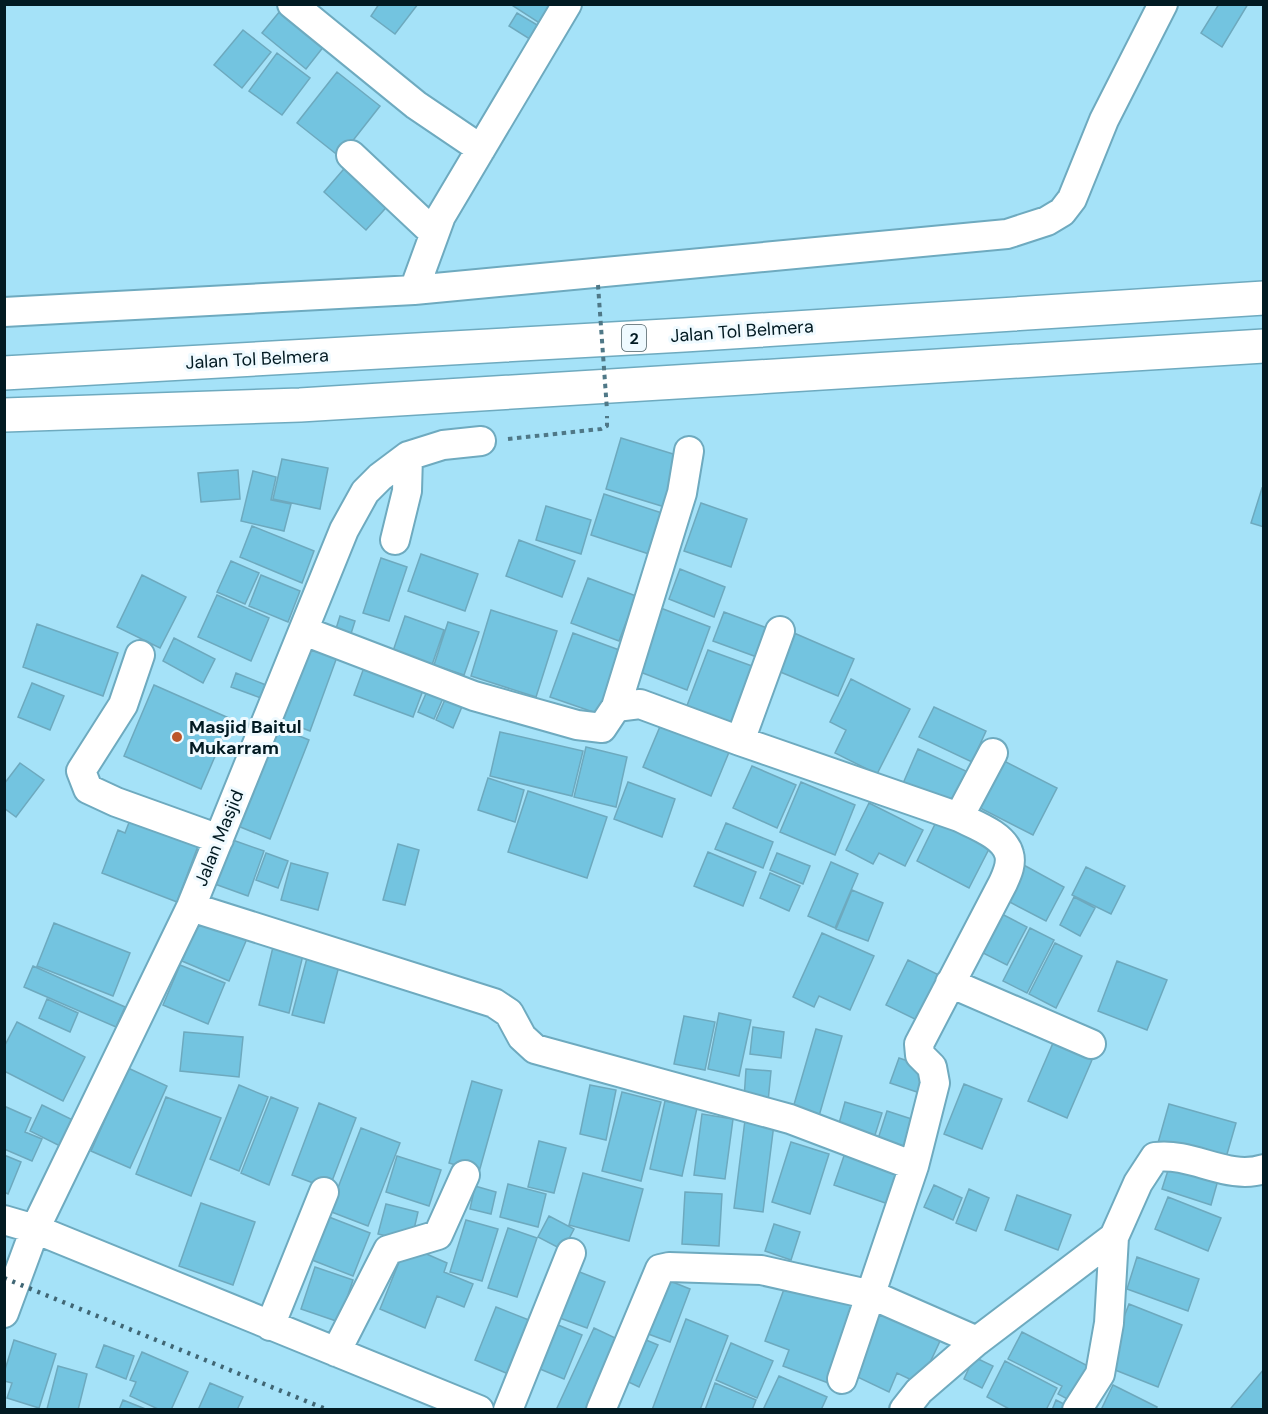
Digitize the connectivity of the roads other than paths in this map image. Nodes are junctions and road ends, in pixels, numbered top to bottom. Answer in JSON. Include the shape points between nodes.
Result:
{"nodes":[{"id":1,"x":292,"y":4,"type":"edge"},
{"id":2,"x":567,"y":4,"type":"edge"},
{"id":3,"x":1163,"y":4,"type":"edge"},
{"id":4,"x":481,"y":149,"type":"junction"},
{"id":5,"x":351,"y":155,"type":"dead end"},
{"id":6,"x":434,"y":232,"type":"junction"},
{"id":7,"x":414,"y":290,"type":"junction"},
{"id":8,"x":1263,"y":298,"type":"edge"},
{"id":9,"x":4,"y":312,"type":"edge"},
{"id":10,"x":1263,"y":346,"type":"edge"},
{"id":11,"x":4,"y":373,"type":"edge"},
{"id":12,"x":4,"y":415,"type":"edge"},
{"id":13,"x":481,"y":441,"type":"road end"},
{"id":14,"x":689,"y":451,"type":"dead end"},
{"id":15,"x":408,"y":456,"type":"junction"},
{"id":16,"x":395,"y":540,"type":"dead end"},
{"id":17,"x":304,"y":631,"type":"junction"},
{"id":18,"x":780,"y":631,"type":"dead end"},
{"id":19,"x":140,"y":655,"type":"dead end"},
{"id":20,"x":616,"y":707,"type":"junction"},
{"id":21,"x":740,"y":741,"type":"junction"},
{"id":22,"x":993,"y":753,"type":"dead end"},
{"id":23,"x":959,"y":817,"type":"junction"},
{"id":24,"x":219,"y":839,"type":"junction"},
{"id":25,"x":191,"y":907,"type":"junction"},
{"id":26,"x":950,"y":983,"type":"junction"},
{"id":27,"x":1091,"y":1044,"type":"dead end"},
{"id":28,"x":914,"y":1166,"type":"junction"},
{"id":29,"x":1263,"y":1169,"type":"edge"},
{"id":30,"x":465,"y":1175,"type":"dead end"},
{"id":31,"x":324,"y":1192,"type":"dead end"},
{"id":32,"x":4,"y":1220,"type":"edge"},
{"id":33,"x":35,"y":1229,"type":"junction"},
{"id":34,"x":1114,"y":1237,"type":"junction"},
{"id":35,"x":571,"y":1252,"type":"dead end"},
{"id":36,"x":872,"y":1295,"type":"junction"},
{"id":37,"x":4,"y":1313,"type":"edge"},
{"id":38,"x":270,"y":1326,"type":"junction"},
{"id":39,"x":977,"y":1341,"type":"junction"},
{"id":40,"x":336,"y":1352,"type":"junction"},
{"id":41,"x":842,"y":1379,"type":"dead end"},
{"id":42,"x":479,"y":1410,"type":"edge"},
{"id":43,"x":508,"y":1410,"type":"edge"},
{"id":44,"x":601,"y":1410,"type":"edge"},
{"id":45,"x":904,"y":1410,"type":"edge"},
{"id":46,"x":1077,"y":1410,"type":"edge"}],
"edges":[{"from":1,"to":4,"type":"street","via":[[416,105]]},
{"from":2,"to":4,"type":"street"},
{"from":3,"to":7,"type":"street","via":[[1104,120],[1072,199],[1062,212],[1047,221],[1007,234],[761,263]]},
{"from":4,"to":6,"type":"street"},
{"from":5,"to":6,"type":"street"},
{"from":6,"to":7,"type":"street"},
{"from":7,"to":9,"type":"street"},
{"from":8,"to":11,"type":"highway","name":"Jalan Tol Belmera","number":"2"},
{"from":10,"to":12,"type":"highway","via":[[300,405]]},
{"from":13,"to":15,"type":"street"},
{"from":14,"to":20,"type":"street","via":[[682,493]]},
{"from":15,"to":16,"type":"street","via":[[407,490]]},
{"from":15,"to":17,"type":"street","name":"Jalan Masjid","via":[[365,492],[344,530]]},
{"from":17,"to":20,"type":"street","via":[[474,696],[577,725],[602,728]]},
{"from":17,"to":24,"type":"street","name":"Jalan Masjid"},
{"from":18,"to":21,"type":"street"},
{"from":19,"to":24,"type":"street","via":[[123,705],[81,771],[88,789]]},
{"from":20,"to":21,"type":"street","via":[[640,704]]},
{"from":21,"to":23,"type":"street"},
{"from":22,"to":23,"type":"street"},
{"from":23,"to":26,"type":"street","via":[[992,834],[1010,855],[1003,883]]},
{"from":24,"to":25,"type":"street","name":"Jalan Masjid"},
{"from":25,"to":28,"type":"street","via":[[494,1003],[509,1013],[522,1037],[535,1049],[790,1119]]},
{"from":25,"to":33,"type":"street","name":"Jalan Masjid"},
{"from":26,"to":27,"type":"street"},
{"from":26,"to":28,"type":"street","via":[[919,1044],[920,1055],[932,1067],[935,1083]]},
{"from":28,"to":36,"type":"street"},
{"from":29,"to":34,"type":"street","via":[[1233,1172],[1179,1157],[1155,1157],[1138,1183]]},
{"from":30,"to":40,"type":"street","via":[[438,1235],[388,1250]]},
{"from":31,"to":38,"type":"street"},
{"from":32,"to":33,"type":"street"},
{"from":33,"to":37,"type":"street","name":"Jalan Masjid"},
{"from":33,"to":38,"type":"street"},
{"from":34,"to":39,"type":"street"},
{"from":34,"to":46,"type":"street","via":[[1109,1323],[1100,1374]]},
{"from":35,"to":43,"type":"street"},
{"from":36,"to":39,"type":"street"},
{"from":36,"to":41,"type":"street"},
{"from":36,"to":44,"type":"street","via":[[761,1270],[660,1269]]},
{"from":38,"to":40,"type":"street"},
{"from":39,"to":45,"type":"street","via":[[919,1391]]},
{"from":40,"to":42,"type":"street"}]}
